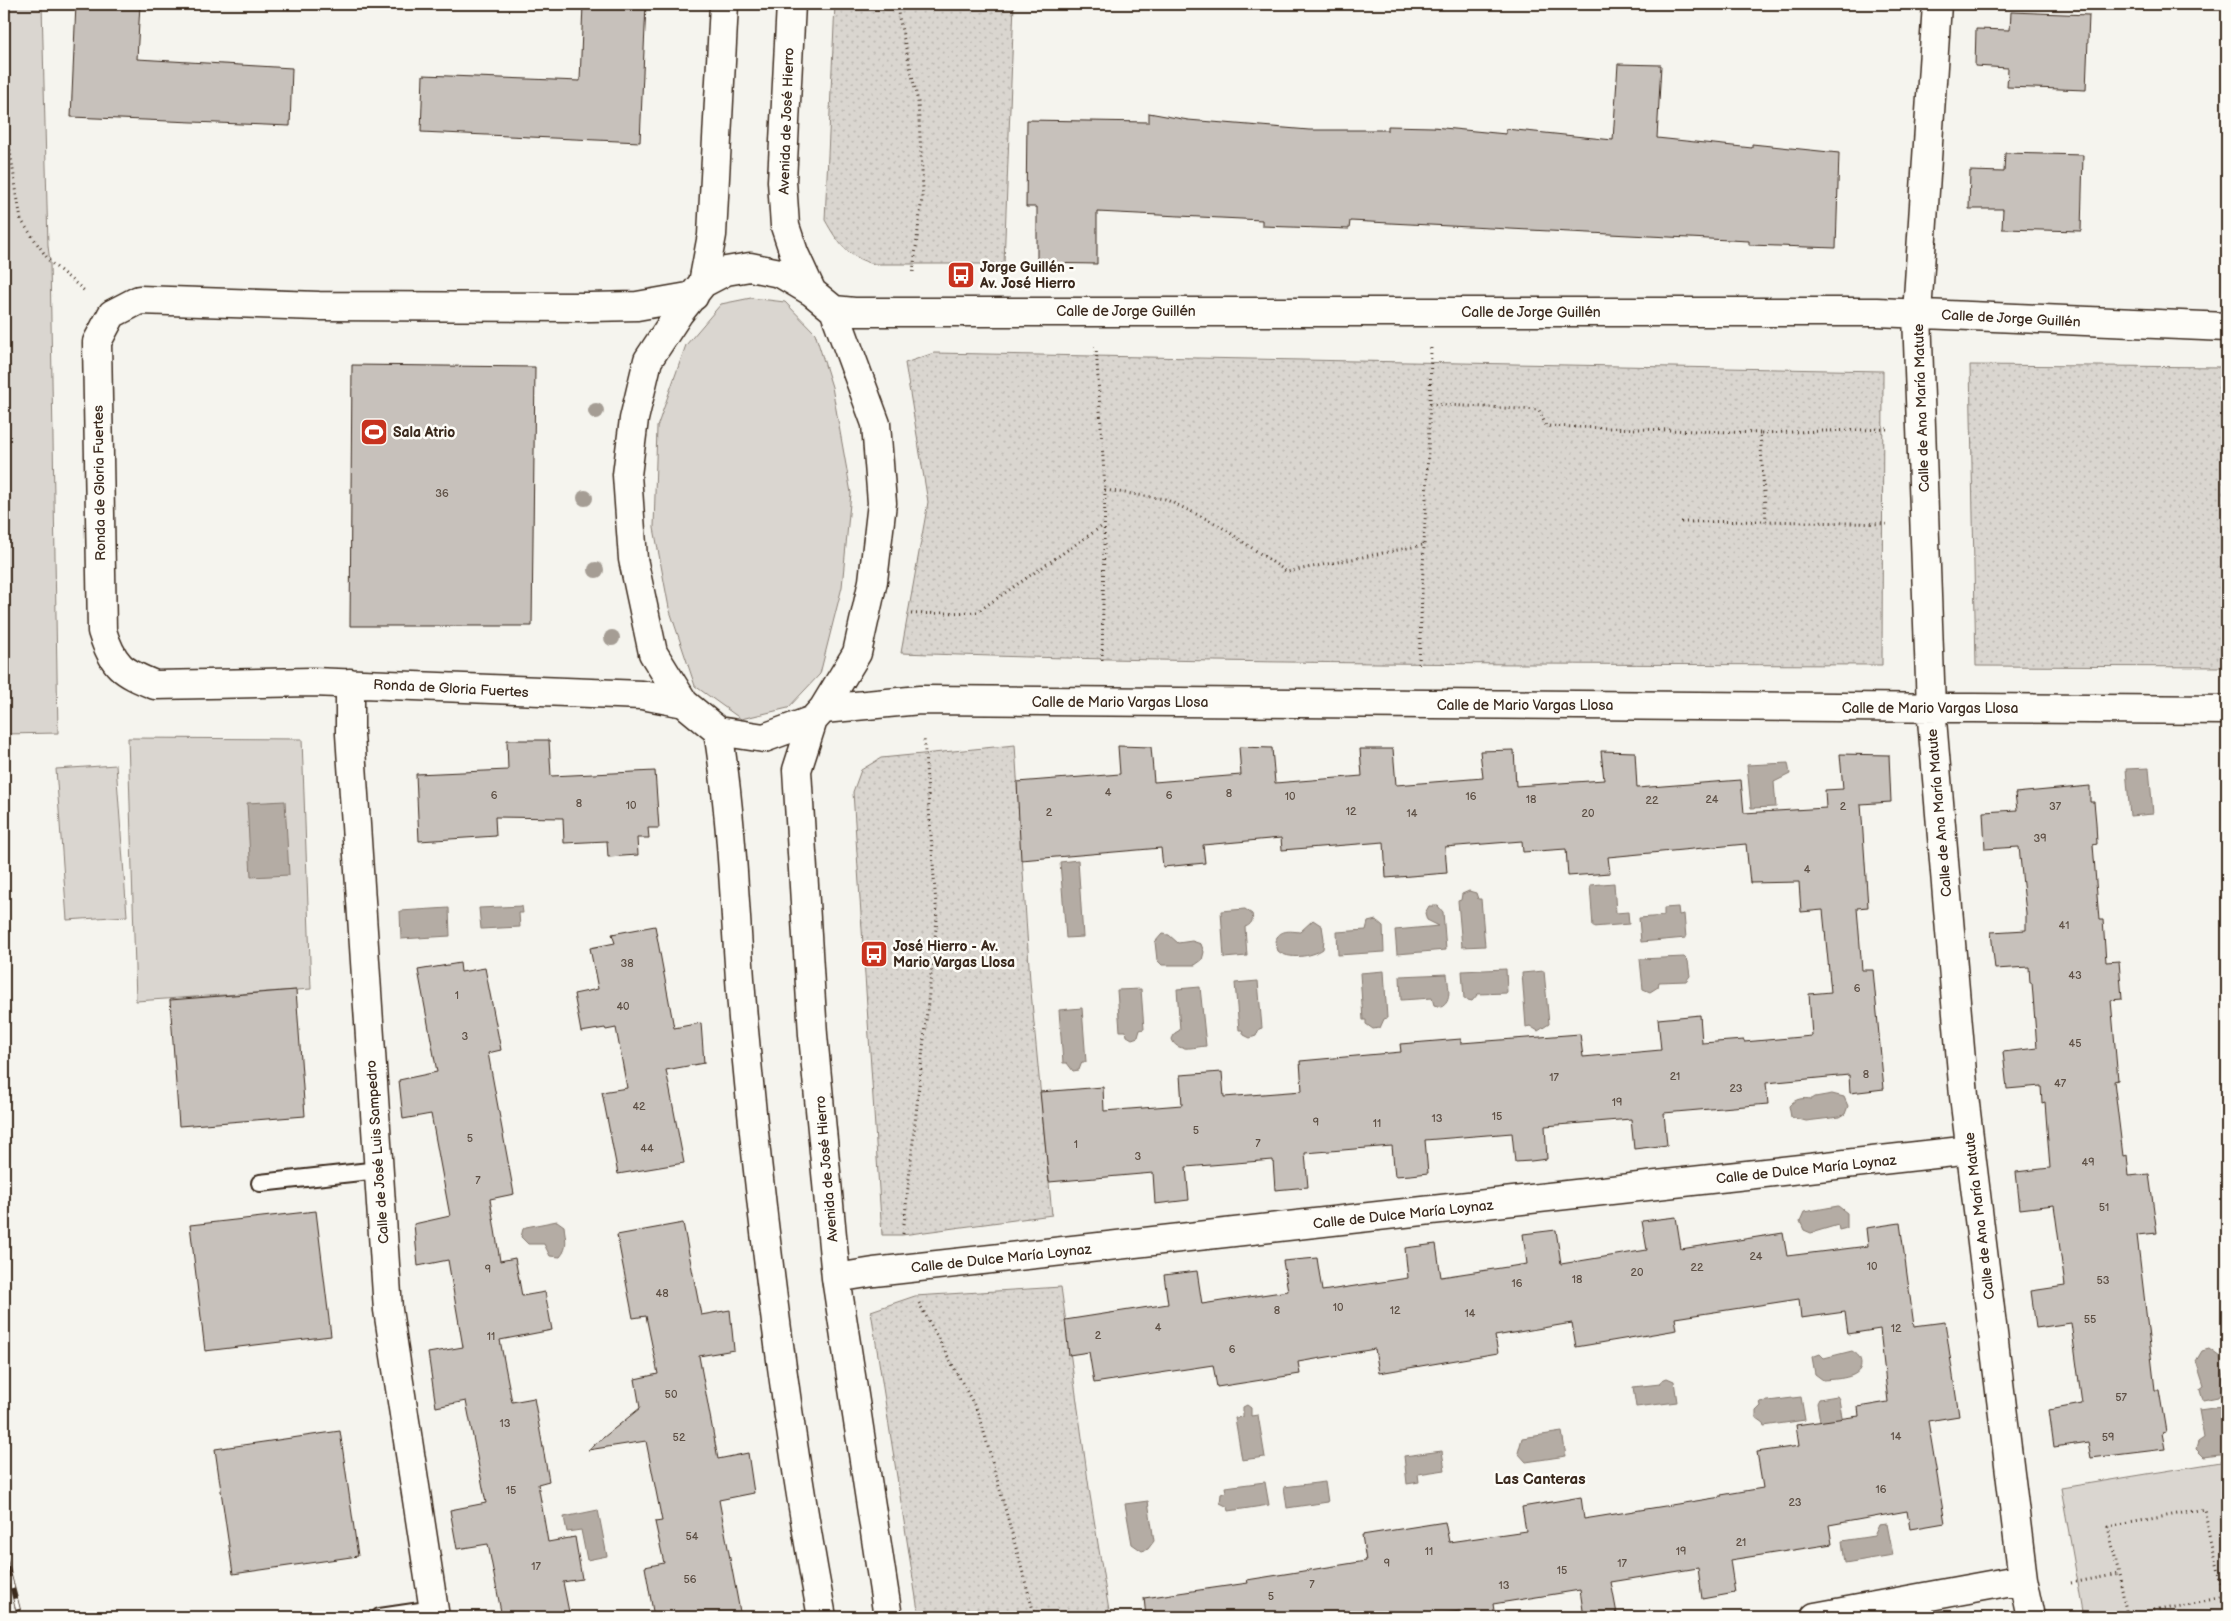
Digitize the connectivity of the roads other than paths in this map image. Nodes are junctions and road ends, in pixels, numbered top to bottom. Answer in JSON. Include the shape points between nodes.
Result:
{"nodes":[{"id":1,"x":724,"y":4,"type":"edge"},
{"id":2,"x":791,"y":4,"type":"edge"},
{"id":3,"x":1937,"y":4,"type":"edge"},
{"id":4,"x":699,"y":290,"type":"junction"},
{"id":5,"x":812,"y":292,"type":"junction"},
{"id":6,"x":834,"y":310,"type":"junction"},
{"id":7,"x":1917,"y":314,"type":"junction"},
{"id":8,"x":2227,"y":327,"type":"edge"},
{"id":9,"x":350,"y":684,"type":"junction"},
{"id":10,"x":684,"y":703,"type":"junction"},
{"id":11,"x":1931,"y":708,"type":"junction"},
{"id":12,"x":2227,"y":710,"type":"edge"},
{"id":13,"x":818,"y":714,"type":"junction"},
{"id":14,"x":718,"y":731,"type":"junction"},
{"id":15,"x":1971,"y":1150,"type":"junction"},
{"id":16,"x":379,"y":1170,"type":"junction"},
{"id":17,"x":260,"y":1183,"type":"dead end"},
{"id":18,"x":836,"y":1278,"type":"junction"},
{"id":19,"x":2023,"y":1580,"type":"junction"},
{"id":20,"x":434,"y":1613,"type":"edge"},
{"id":21,"x":380,"y":1617,"type":"edge"},
{"id":22,"x":822,"y":1617,"type":"edge"},
{"id":23,"x":888,"y":1617,"type":"edge"},
{"id":24,"x":1815,"y":1617,"type":"edge"},
{"id":25,"x":2031,"y":1617,"type":"edge"}],
"edges":[{"from":1,"to":4,"type":"street","via":[[712,235]]},
{"from":2,"to":5,"type":"street","name":"Avenida de José Hierro","via":[[782,181],[785,226]]},
{"from":3,"to":7,"type":"street","name":"Calle de Ana María Matute"},
{"from":4,"to":5,"type":"street","via":[[726,271],[750,267],[780,273]]},
{"from":4,"to":9,"type":"street","name":"Ronda de Gloria Fuertes","via":[[637,306],[590,308],[319,306],[139,300],[112,314],[97,342],[102,631],[109,654],[127,674],[155,685]]},
{"from":4,"to":10,"type":"street","via":[[679,313],[648,360],[626,475],[633,559],[653,653]]},
{"from":5,"to":6,"type":"street"},
{"from":6,"to":7,"type":"street","name":"Calle de Jorge Guillén"},
{"from":6,"to":13,"type":"street","name":"Avenida de José Hierro","via":[[876,424],[882,503],[873,581],[857,653]]},
{"from":7,"to":8,"type":"street","name":"Calle de Jorge Guillén"},
{"from":7,"to":11,"type":"street","name":"Calle de Ana María Matute"},
{"from":9,"to":10,"type":"street","name":"Ronda de Gloria Fuertes","via":[[642,695]]},
{"from":9,"to":16,"type":"street","name":"Calle de José Luis Sampedro","via":[[350,734]]},
{"from":10,"to":14,"type":"street"},
{"from":11,"to":12,"type":"street","name":"Calle de Mario Vargas Llosa"},
{"from":11,"to":13,"type":"street","name":"Calle de Mario Vargas Llosa","via":[[920,700]]},
{"from":11,"to":15,"type":"street","name":"Calle de Ana María Matute"},
{"from":13,"to":14,"type":"street","name":"Calle de Mario Vargas Llosa","via":[[764,738]]},
{"from":13,"to":18,"type":"street","name":"Avenida de José Hierro","via":[[797,770],[813,1035]]},
{"from":14,"to":22,"type":"street","via":[[760,1188],[805,1527]]},
{"from":15,"to":18,"type":"street","name":"Calle de Dulce María Loynaz"},
{"from":15,"to":19,"type":"street","name":"Calle de Ana María Matute"},
{"from":16,"to":17,"type":"lane"},
{"from":16,"to":20,"type":"street","name":"Calle de José Luis Sampedro","via":[[388,1310]]},
{"from":18,"to":23,"type":"street","name":"Avenida de José Hierro"},
{"from":19,"to":24,"type":"street"},
{"from":19,"to":25,"type":"street","name":"Calle de Ana María Matute"},
{"from":20,"to":21,"type":"lane"}]}
